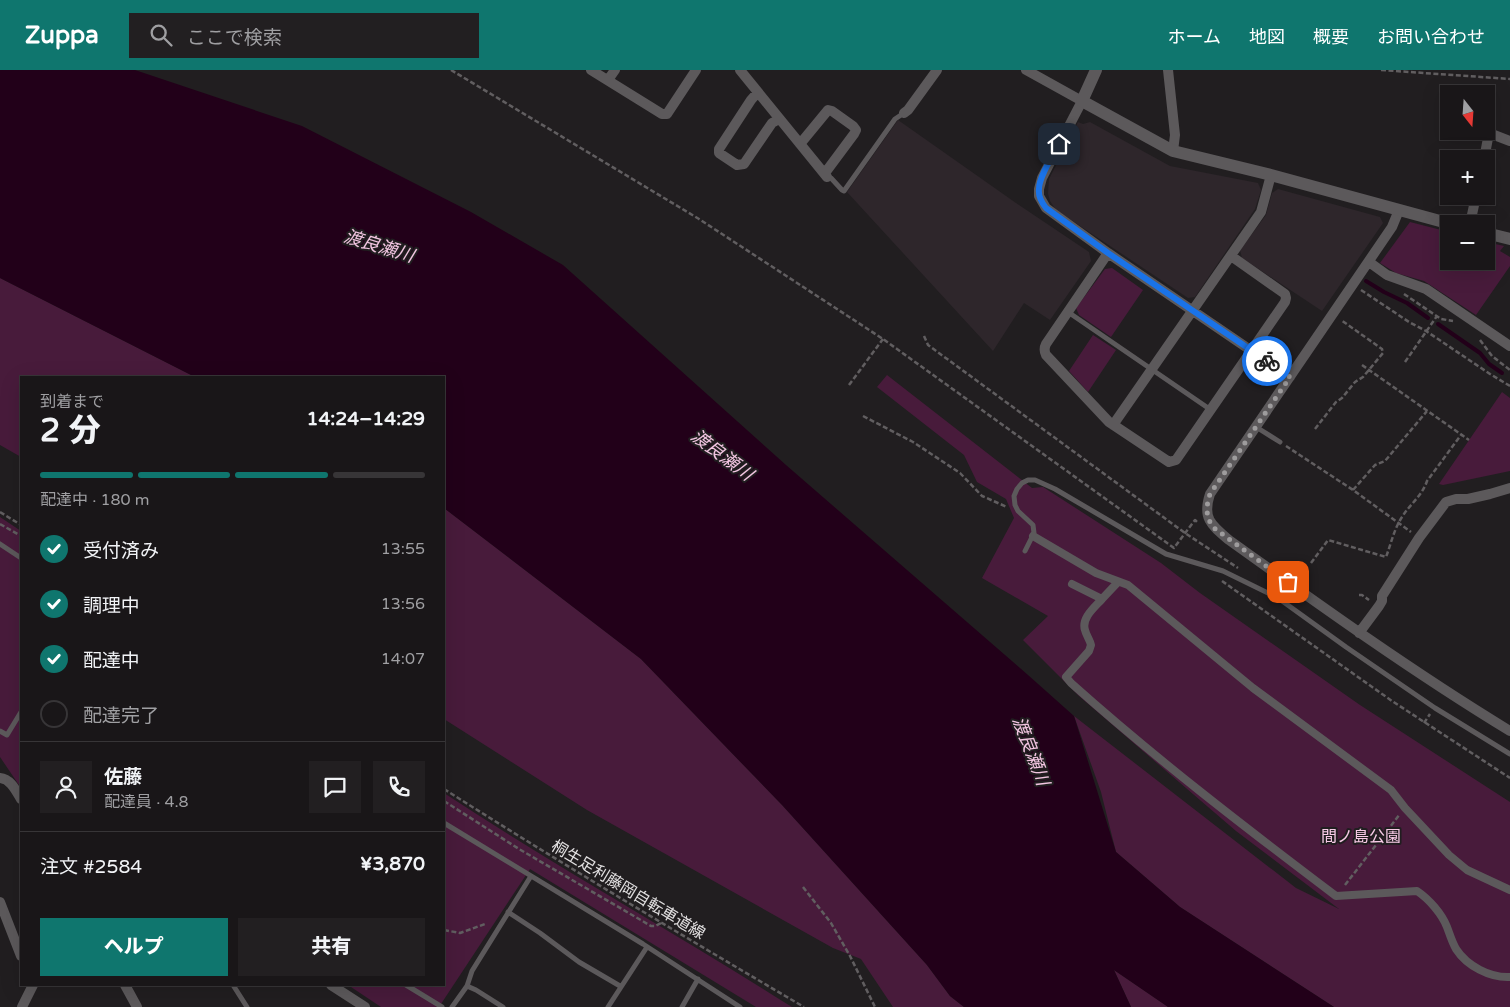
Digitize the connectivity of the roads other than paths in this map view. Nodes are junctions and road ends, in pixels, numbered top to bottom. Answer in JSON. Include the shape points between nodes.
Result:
{"nodes":[{"id":1,"x":591,"y":70,"type":"edge"},
{"id":2,"x":615,"y":70,"type":"edge"},
{"id":3,"x":696,"y":70,"type":"edge"},
{"id":4,"x":740,"y":70,"type":"edge"},
{"id":5,"x":937,"y":70,"type":"edge"},
{"id":6,"x":1026,"y":70,"type":"edge"},
{"id":7,"x":1096,"y":70,"type":"edge"},
{"id":8,"x":1168,"y":70,"type":"edge"},
{"id":9,"x":608,"y":80,"type":"junction"},
{"id":10,"x":758,"y":92,"type":"junction"},
{"id":11,"x":1082,"y":101,"type":"junction"},
{"id":12,"x":904,"y":113,"type":"joint"},
{"id":13,"x":779,"y":119,"type":"junction"},
{"id":14,"x":1510,"y":141,"type":"edge"},
{"id":15,"x":800,"y":144,"type":"junction"},
{"id":16,"x":1486,"y":150,"type":"edge"},
{"id":17,"x":1173,"y":151,"type":"junction"},
{"id":18,"x":826,"y":175,"type":"junction"},
{"id":19,"x":1271,"y":175,"type":"junction"},
{"id":20,"x":1399,"y":210,"type":"junction"},
{"id":21,"x":1440,"y":221,"type":"edge"},
{"id":22,"x":1495,"y":235,"type":"edge"},
{"id":23,"x":1510,"y":239,"type":"edge"},
{"id":24,"x":1108,"y":253,"type":"junction"},
{"id":25,"x":1231,"y":256,"type":"junction"},
{"id":26,"x":1369,"y":262,"type":"junction"},
{"id":27,"x":1193,"y":310,"type":"junction"},
{"id":28,"x":1068,"y":312,"type":"junction"},
{"id":29,"x":1510,"y":346,"type":"edge"},
{"id":30,"x":1252,"y":351,"type":"junction"},
{"id":31,"x":1152,"y":370,"type":"junction"},
{"id":32,"x":1290,"y":377,"type":"junction"},
{"id":33,"x":1211,"y":410,"type":"junction"},
{"id":34,"x":1113,"y":425,"type":"junction"},
{"id":35,"x":1256,"y":427,"type":"junction"},
{"id":36,"x":1280,"y":442,"type":"road end"},
{"id":37,"x":1510,"y":488,"type":"edge"},
{"id":38,"x":1033,"y":536,"type":"junction"},
{"id":39,"x":0,"y":544,"type":"edge"},
{"id":40,"x":1025,"y":551,"type":"dead end"},
{"id":41,"x":20,"y":557,"type":"edge"},
{"id":42,"x":1118,"y":582,"type":"junction"},
{"id":43,"x":1072,"y":584,"type":"dead end"},
{"id":44,"x":1102,"y":599,"type":"junction"},
{"id":45,"x":1359,"y":633,"type":"junction"},
{"id":46,"x":20,"y":714,"type":"edge"},
{"id":47,"x":0,"y":731,"type":"edge"},
{"id":48,"x":1510,"y":731,"type":"edge"},
{"id":49,"x":1510,"y":754,"type":"edge"},
{"id":50,"x":0,"y":778,"type":"edge"},
{"id":51,"x":20,"y":797,"type":"edge"},
{"id":52,"x":445,"y":824,"type":"edge"},
{"id":53,"x":531,"y":876,"type":"junction"},
{"id":54,"x":1510,"y":890,"type":"edge"},
{"id":55,"x":0,"y":902,"type":"edge"},
{"id":56,"x":508,"y":912,"type":"junction"},
{"id":57,"x":647,"y":947,"type":"junction"},
{"id":58,"x":20,"y":953,"type":"edge"},
{"id":59,"x":1510,"y":977,"type":"edge"},
{"id":60,"x":698,"y":979,"type":"junction"},
{"id":61,"x":33,"y":986,"type":"edge"},
{"id":62,"x":126,"y":986,"type":"edge"},
{"id":63,"x":234,"y":986,"type":"edge"},
{"id":64,"x":333,"y":986,"type":"edge"},
{"id":65,"x":408,"y":986,"type":"edge"},
{"id":66,"x":467,"y":986,"type":"junction"},
{"id":67,"x":620,"y":986,"type":"junction"},
{"id":68,"x":22,"y":1007,"type":"edge"},
{"id":69,"x":137,"y":1007,"type":"edge"},
{"id":70,"x":247,"y":1007,"type":"edge"},
{"id":71,"x":365,"y":1007,"type":"edge"},
{"id":72,"x":442,"y":1007,"type":"edge"},
{"id":73,"x":452,"y":1007,"type":"edge"},
{"id":74,"x":503,"y":1007,"type":"edge"},
{"id":75,"x":608,"y":1007,"type":"edge"},
{"id":76,"x":682,"y":1007,"type":"edge"},
{"id":77,"x":740,"y":1007,"type":"edge"}],
"edges":[{"from":1,"to":9,"type":"street"},
{"from":2,"to":9,"type":"street"},
{"from":3,"to":9,"type":"street","via":[[667,114]]},
{"from":4,"to":10,"type":"street"},
{"from":5,"to":12,"type":"street"},
{"from":6,"to":11,"type":"street"},
{"from":7,"to":11,"type":"street"},
{"from":8,"to":17,"type":"street","via":[[1175,136]]},
{"from":10,"to":13,"type":"street"},
{"from":10,"to":13,"type":"street","via":[[719,153],[740,165],[744,164],[772,123]]},
{"from":11,"to":17,"type":"street"},
{"from":11,"to":24,"type":"street","via":[[1038,188],[1046,208]]},
{"from":12,"to":18,"type":"lane","via":[[895,119],[844,191]]},
{"from":13,"to":15,"type":"street"},
{"from":14,"to":16,"type":"street","via":[[1489,133]]},
{"from":15,"to":18,"type":"street"},
{"from":15,"to":18,"type":"street","via":[[828,110],[853,126],[854,134]]},
{"from":17,"to":19,"type":"street"},
{"from":19,"to":20,"type":"street"},
{"from":19,"to":25,"type":"street","via":[[1261,212]]},
{"from":20,"to":21,"type":"street"},
{"from":20,"to":26,"type":"street"},
{"from":22,"to":23,"type":"street"},
{"from":24,"to":27,"type":"street"},
{"from":24,"to":28,"type":"street"},
{"from":25,"to":27,"type":"street"},
{"from":25,"to":30,"type":"street","via":[[1285,294],[1286,298]]},
{"from":26,"to":29,"type":"street","via":[[1387,275],[1426,289]]},
{"from":26,"to":32,"type":"street"},
{"from":27,"to":30,"type":"street"},
{"from":27,"to":31,"type":"street"},
{"from":28,"to":31,"type":"lane"},
{"from":28,"to":34,"type":"street","via":[[1044,352]]},
{"from":30,"to":32,"type":"street"},
{"from":30,"to":33,"type":"street"},
{"from":31,"to":33,"type":"lane"},
{"from":31,"to":34,"type":"street"},
{"from":32,"to":35,"type":"street"},
{"from":33,"to":34,"type":"street","via":[[1176,460],[1169,462]]},
{"from":35,"to":36,"type":"lane"},
{"from":35,"to":45,"type":"street","via":[[1210,494],[1207,504],[1209,522],[1229,540]]},
{"from":37,"to":45,"type":"street","via":[[1446,502],[1419,538]]},
{"from":38,"to":40,"type":"lane"},
{"from":38,"to":42,"type":"street","via":[[1096,573]]},
{"from":38,"to":49,"type":"lane","via":[[1033,525],[1018,511],[1014,496],[1022,483],[1028,480],[1055,489],[1166,554],[1223,570],[1278,598],[1435,708]]},
{"from":39,"to":41,"type":"lane"},
{"from":42,"to":44,"type":"street"},
{"from":42,"to":54,"type":"street","via":[[1128,585],[1253,688],[1391,790],[1404,808],[1466,870]]},
{"from":43,"to":44,"type":"street"},
{"from":44,"to":59,"type":"street","via":[[1086,618],[1085,631],[1092,645],[1066,677],[1071,683],[1269,846],[1336,896],[1417,891],[1442,918],[1464,959],[1494,976]]},
{"from":45,"to":48,"type":"street"},
{"from":46,"to":47,"type":"lane","via":[[7,735]]},
{"from":50,"to":51,"type":"street","via":[[10,782]]},
{"from":52,"to":53,"type":"lane"},
{"from":53,"to":56,"type":"lane"},
{"from":53,"to":57,"type":"lane"},
{"from":55,"to":58,"type":"street"},
{"from":56,"to":66,"type":"lane","via":[[472,971]]},
{"from":56,"to":67,"type":"lane","via":[[579,962]]},
{"from":57,"to":60,"type":"lane"},
{"from":57,"to":67,"type":"lane"},
{"from":60,"to":76,"type":"lane"},
{"from":60,"to":77,"type":"lane"},
{"from":61,"to":68,"type":"street"},
{"from":62,"to":69,"type":"street"},
{"from":63,"to":70,"type":"lane"},
{"from":64,"to":71,"type":"street"},
{"from":65,"to":72,"type":"lane"},
{"from":66,"to":73,"type":"lane"},
{"from":66,"to":74,"type":"lane"},
{"from":67,"to":75,"type":"lane"}]}
